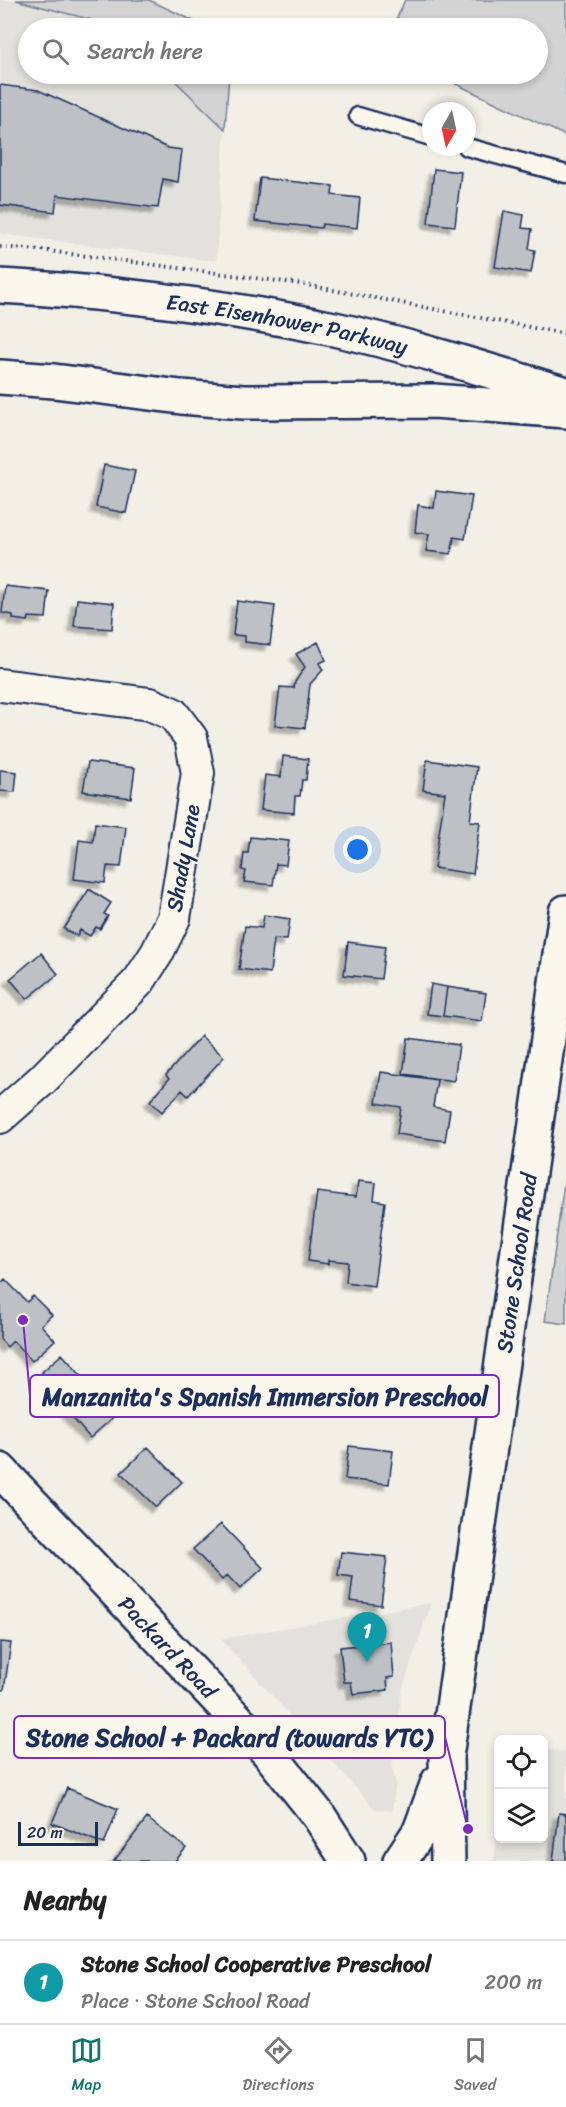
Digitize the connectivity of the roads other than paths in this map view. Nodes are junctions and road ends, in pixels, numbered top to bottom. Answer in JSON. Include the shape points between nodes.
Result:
{"nodes":[{"id":1,"x":358,"y":116,"type":"dead end"},
{"id":2,"x":422,"y":134,"type":"edge"},
{"id":3,"x":476,"y":149,"type":"edge"},
{"id":4,"x":566,"y":174,"type":"edge"},
{"id":5,"x":0,"y":286,"type":"edge"},
{"id":6,"x":0,"y":377,"type":"edge"},
{"id":7,"x":566,"y":394,"type":"edge"},
{"id":8,"x":566,"y":411,"type":"edge"},
{"id":9,"x":0,"y":685,"type":"edge"},
{"id":10,"x":566,"y":912,"type":"edge"},
{"id":11,"x":0,"y":1117,"type":"edge"},
{"id":12,"x":0,"y":1470,"type":"edge"},
{"id":13,"x":446,"y":1757,"type":"junction"},
{"id":14,"x":348,"y":1861,"type":"edge"},
{"id":15,"x":400,"y":1861,"type":"edge"},
{"id":16,"x":448,"y":1861,"type":"edge"}],
"edges":[{"from":1,"to":2,"type":"lane"},
{"from":3,"to":4,"type":"lane"},
{"from":5,"to":7,"type":"main road","name":"East Eisenhower Parkway","via":[[200,306],[333,329]]},
{"from":6,"to":8,"type":"main road","via":[[243,402],[434,401]]},
{"from":9,"to":11,"type":"street","name":"Shady Lane","via":[[150,704],[173,714],[191,738],[198,773],[174,918],[157,953],[139,981]]},
{"from":10,"to":13,"type":"main road","name":"Stone School Road"},
{"from":12,"to":14,"type":"main road","name":"Packard Road","via":[[268,1752],[319,1816]]},
{"from":13,"to":15,"type":"main road","via":[[420,1831]]},
{"from":13,"to":16,"type":"main road"}]}
